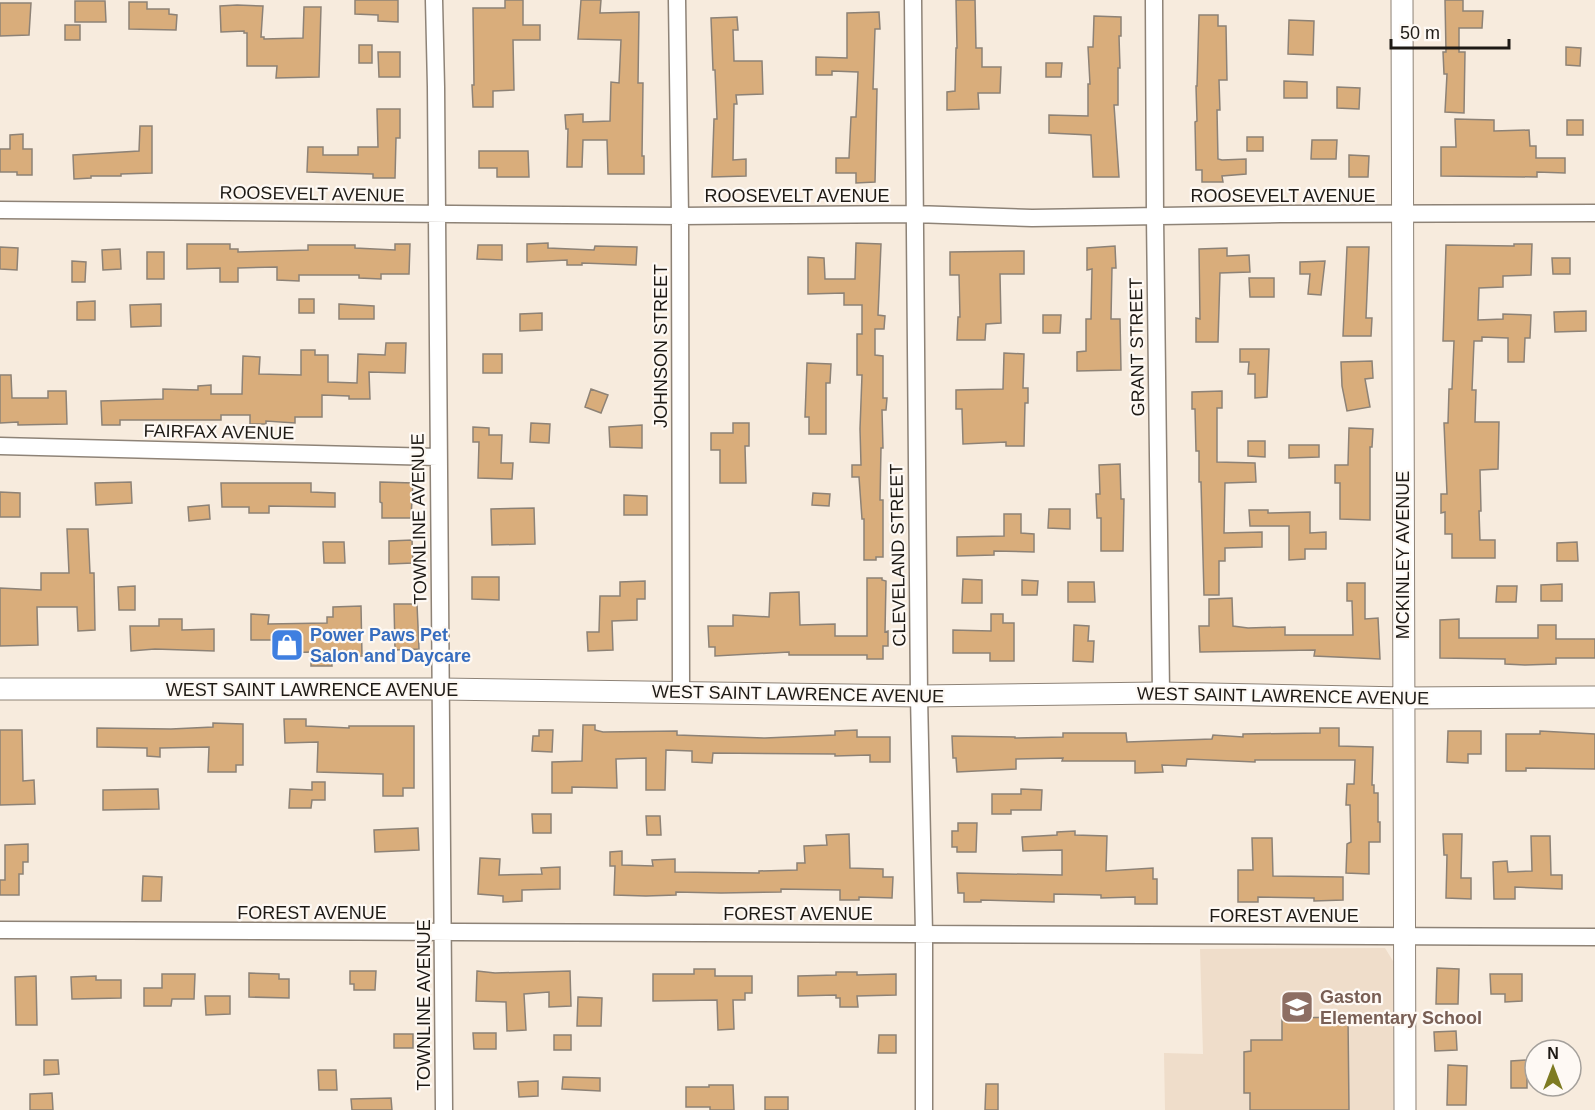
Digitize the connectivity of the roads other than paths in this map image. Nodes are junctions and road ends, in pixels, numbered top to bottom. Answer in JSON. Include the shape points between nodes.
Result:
{"nodes":[{"id":1,"x":434,"y":0,"type":"edge"},
{"id":2,"x":677,"y":0,"type":"edge"},
{"id":3,"x":913,"y":0,"type":"edge"},
{"id":4,"x":1154,"y":0,"type":"edge"},
{"id":5,"x":1402,"y":0,"type":"edge"},
{"id":6,"x":0,"y":210,"type":"edge"},
{"id":7,"x":1595,"y":213,"type":"edge"},
{"id":8,"x":437,"y":214,"type":"junction"},
{"id":9,"x":914,"y":214,"type":"junction"},
{"id":10,"x":1403,"y":215,"type":"junction"},
{"id":11,"x":680,"y":216,"type":"junction"},
{"id":12,"x":1155,"y":217,"type":"junction"},
{"id":13,"x":0,"y":446,"type":"edge"},
{"id":14,"x":438,"y":457,"type":"junction"},
{"id":15,"x":0,"y":689,"type":"edge"},
{"id":16,"x":441,"y":689,"type":"junction"},
{"id":17,"x":681,"y":693,"type":"junction"},
{"id":18,"x":1161,"y":693,"type":"junction"},
{"id":19,"x":919,"y":696,"type":"junction"},
{"id":20,"x":1595,"y":697,"type":"edge"},
{"id":21,"x":1404,"y":698,"type":"junction"},
{"id":22,"x":0,"y":930,"type":"edge"},
{"id":23,"x":444,"y":933,"type":"junction"},
{"id":24,"x":924,"y":933,"type":"junction"},
{"id":25,"x":1404,"y":936,"type":"junction"},
{"id":26,"x":1595,"y":937,"type":"edge"},
{"id":27,"x":444,"y":1110,"type":"edge"},
{"id":28,"x":924,"y":1110,"type":"edge"},
{"id":29,"x":1405,"y":1110,"type":"edge"}],
"edges":[{"from":1,"to":8,"type":"street","name":"TOWNLINE AVENUE"},
{"from":2,"to":11,"type":"street","name":"JOHNSON STREET"},
{"from":3,"to":9,"type":"street","name":"CLEVELAND STREET"},
{"from":4,"to":12,"type":"street","name":"GRANT STREET"},
{"from":5,"to":10,"type":"street","name":"MCKINLEY AVENUE"},
{"from":6,"to":8,"type":"street","name":"ROOSEVELT AVENUE"},
{"from":7,"to":10,"type":"street","name":"ROOSEVELT AVENUE"},
{"from":8,"to":11,"type":"street","name":"ROOSEVELT AVENUE"},
{"from":8,"to":14,"type":"street","name":"TOWNLINE AVENUE"},
{"from":9,"to":11,"type":"street","name":"ROOSEVELT AVENUE"},
{"from":9,"to":12,"type":"street","name":"ROOSEVELT AVENUE"},
{"from":9,"to":19,"type":"street","name":"CLEVELAND STREET"},
{"from":10,"to":12,"type":"street","name":"ROOSEVELT AVENUE"},
{"from":10,"to":21,"type":"street","name":"MCKINLEY AVENUE"},
{"from":11,"to":17,"type":"street","name":"JOHNSON STREET"},
{"from":12,"to":18,"type":"street","name":"GRANT STREET"},
{"from":13,"to":14,"type":"street","name":"FAIRFAX AVENUE"},
{"from":14,"to":16,"type":"street","name":"TOWNLINE AVENUE"},
{"from":15,"to":16,"type":"street","name":"WEST SAINT LAWRENCE AVENUE"},
{"from":16,"to":17,"type":"street","name":"WEST SAINT LAWRENCE AVENUE"},
{"from":16,"to":23,"type":"street","name":"TOWNLINE AVENUE"},
{"from":17,"to":19,"type":"street","name":"WEST SAINT LAWRENCE AVENUE"},
{"from":18,"to":19,"type":"street","name":"WEST SAINT LAWRENCE AVENUE"},
{"from":18,"to":21,"type":"street","name":"WEST SAINT LAWRENCE AVENUE"},
{"from":19,"to":24,"type":"street","name":"CLEVELAND STREET"},
{"from":20,"to":21,"type":"street","name":"WEST SAINT LAWRENCE AVENUE"},
{"from":21,"to":25,"type":"street","name":"MCKINLEY AVENUE"},
{"from":22,"to":23,"type":"street","name":"FOREST AVENUE"},
{"from":23,"to":24,"type":"street","name":"FOREST AVENUE"},
{"from":23,"to":27,"type":"street","name":"TOWNLINE AVENUE"},
{"from":24,"to":25,"type":"street","name":"FOREST AVENUE"},
{"from":24,"to":28,"type":"street","name":"CLEVELAND STREET"},
{"from":25,"to":26,"type":"street","name":"FOREST AVENUE"},
{"from":25,"to":29,"type":"street","name":"MCKINLEY AVENUE"}]}
